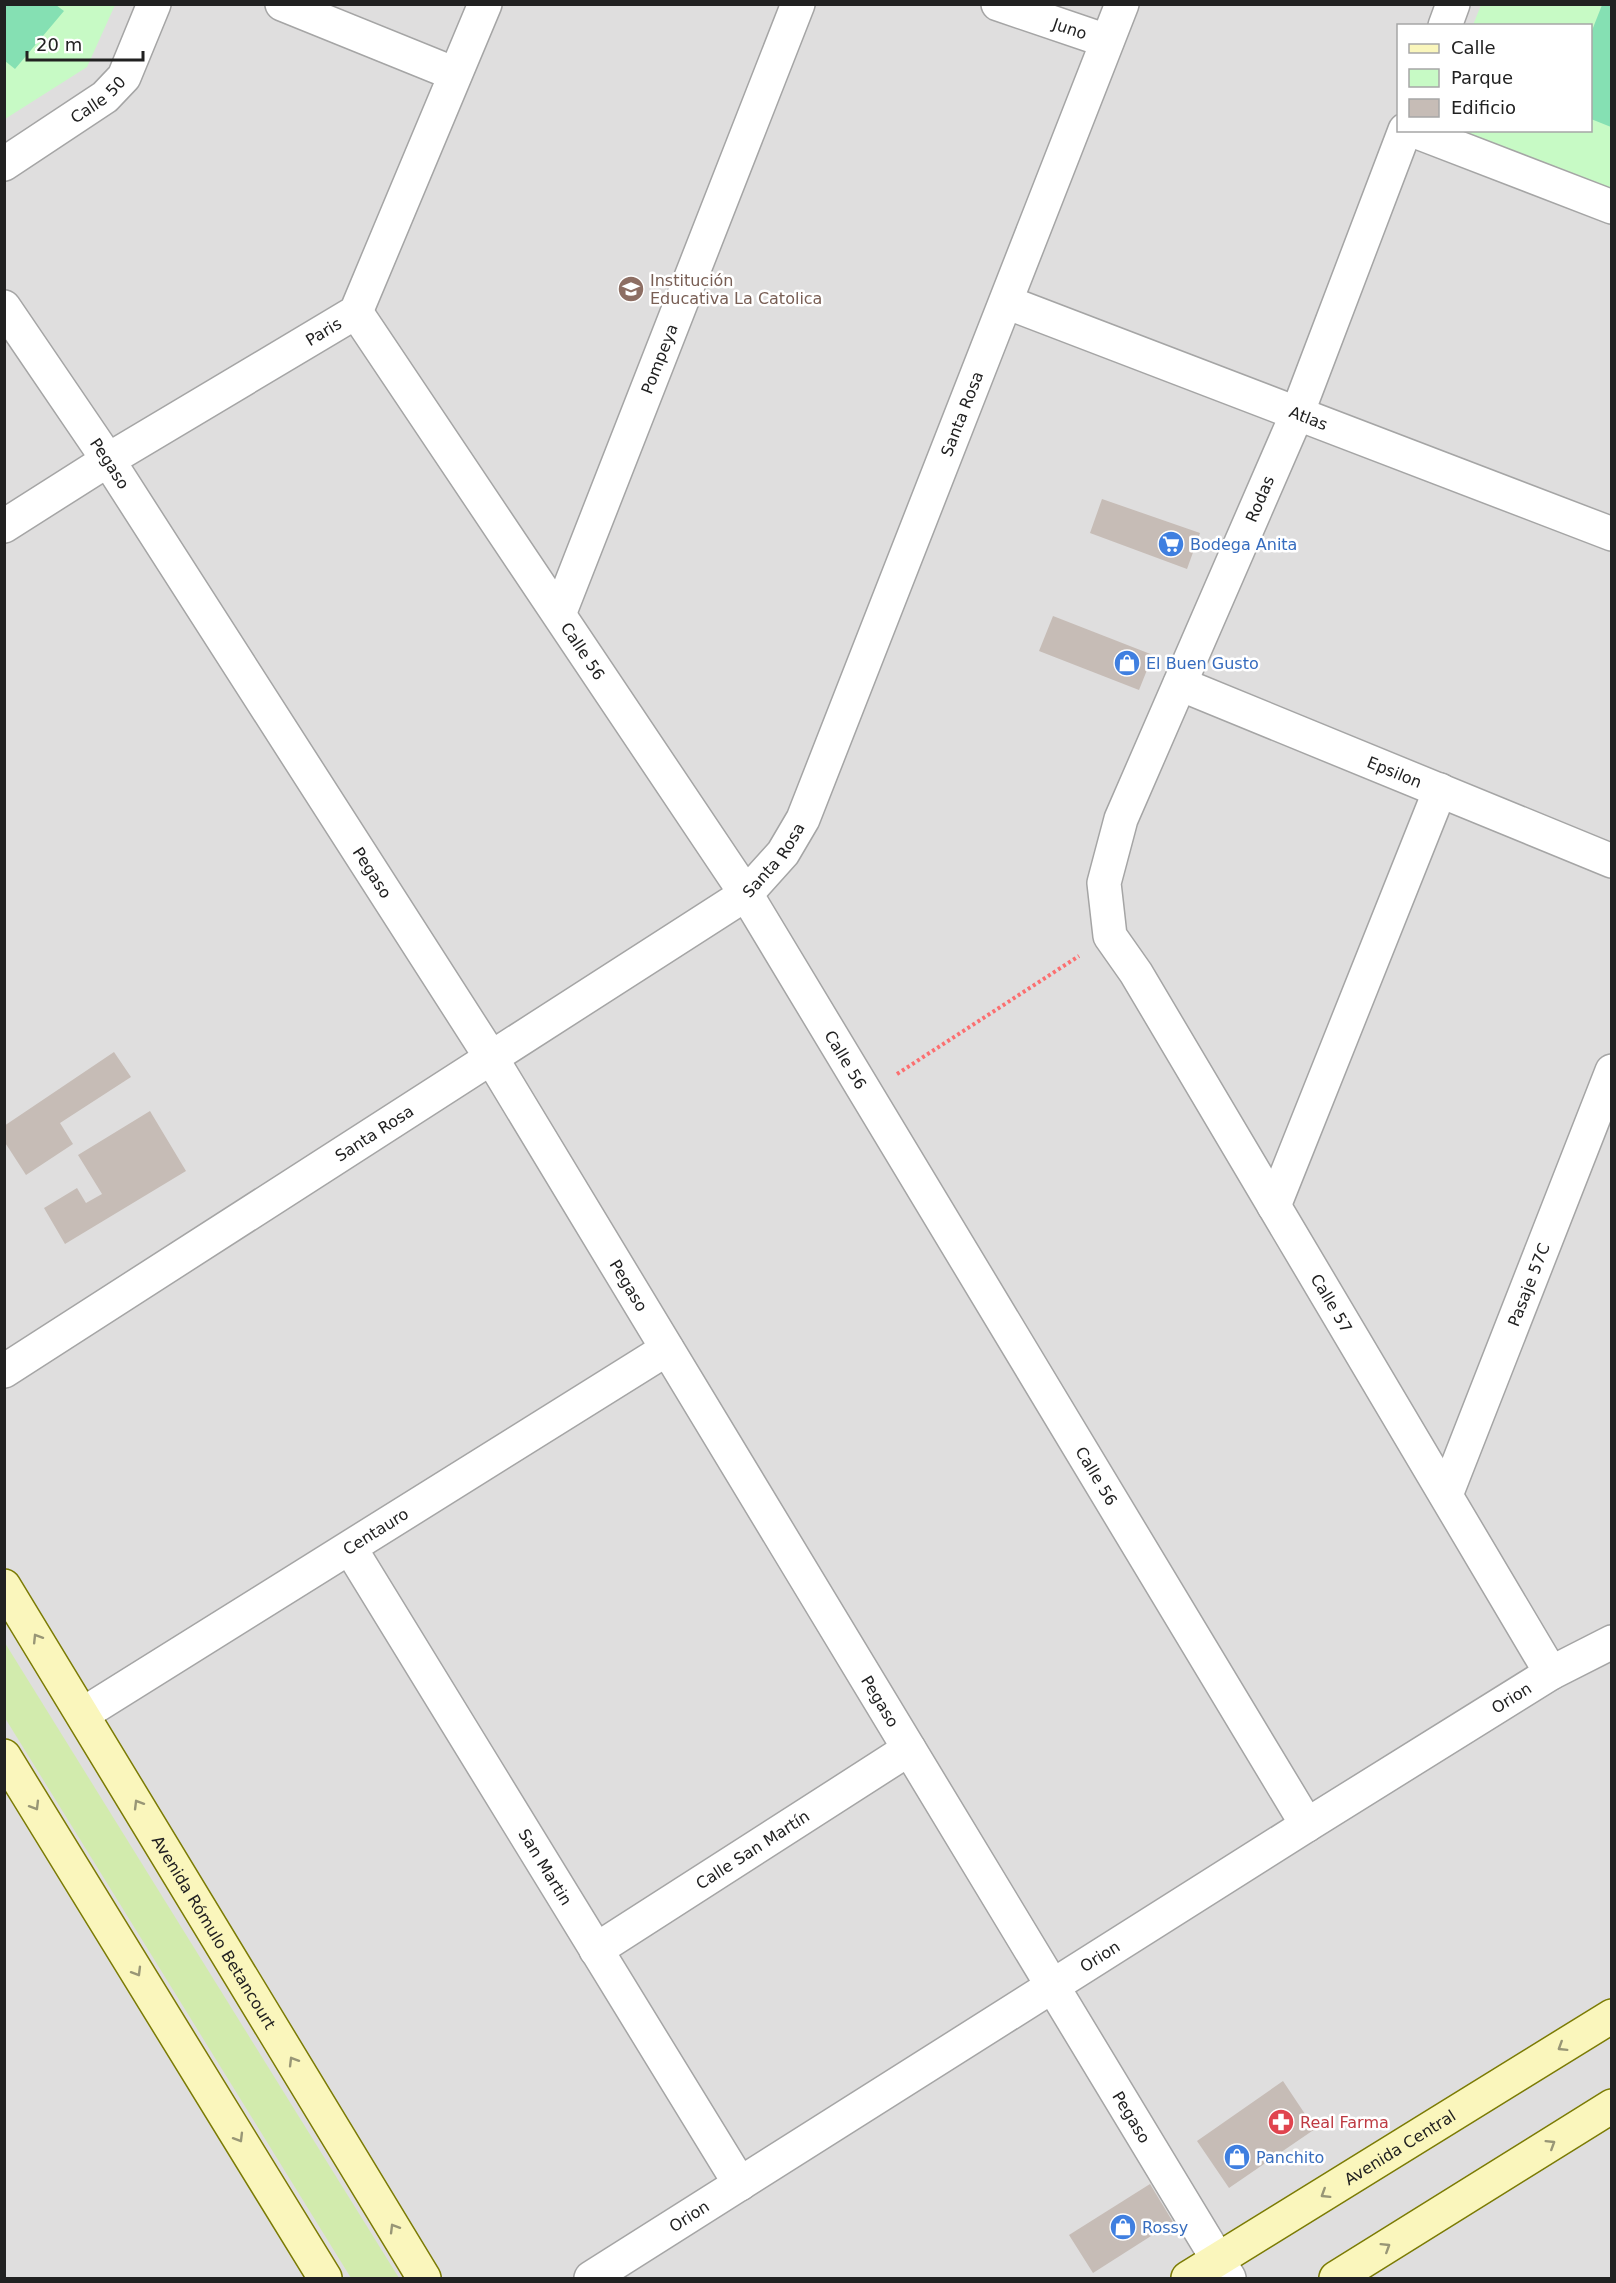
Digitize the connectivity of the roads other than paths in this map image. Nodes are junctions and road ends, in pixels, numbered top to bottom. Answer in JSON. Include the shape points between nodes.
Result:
{"nodes":[{"id":1,"x":154,"y":4,"type":"edge"},
{"id":2,"x":282,"y":4,"type":"edge"},
{"id":3,"x":485,"y":4,"type":"edge"},
{"id":4,"x":798,"y":4,"type":"edge"},
{"id":5,"x":998,"y":4,"type":"edge"},
{"id":6,"x":1122,"y":4,"type":"edge"},
{"id":7,"x":1453,"y":4,"type":"edge"},
{"id":8,"x":1446,"y":24,"type":"edge"},
{"id":9,"x":1107,"y":41,"type":"junction"},
{"id":10,"x":455,"y":74,"type":"junction"},
{"id":11,"x":1404,"y":132,"type":"edge"},
{"id":12,"x":1417,"y":132,"type":"edge"},
{"id":13,"x":4,"y":164,"type":"edge"},
{"id":14,"x":1611,"y":207,"type":"edge"},
{"id":15,"x":1006,"y":302,"type":"junction"},
{"id":16,"x":4,"y":307,"type":"edge"},
{"id":17,"x":356,"y":312,"type":"junction"},
{"id":18,"x":1297,"y":414,"type":"junction"},
{"id":19,"x":108,"y":460,"type":"junction"},
{"id":20,"x":4,"y":526,"type":"edge"},
{"id":21,"x":1611,"y":534,"type":"edge"},
{"id":22,"x":560,"y":612,"type":"junction"},
{"id":23,"x":1180,"y":684,"type":"junction"},
{"id":24,"x":1440,"y":790,"type":"junction"},
{"id":25,"x":1611,"y":861,"type":"edge"},
{"id":26,"x":746,"y":894,"type":"junction"},
{"id":27,"x":1110,"y":936,"type":"joint"},
{"id":28,"x":492,"y":1059,"type":"junction"},
{"id":29,"x":1611,"y":1071,"type":"edge"},
{"id":30,"x":1274,"y":1206,"type":"junction"},
{"id":31,"x":668,"y":1349,"type":"junction"},
{"id":32,"x":4,"y":1371,"type":"edge"},
{"id":33,"x":1446,"y":1496,"type":"junction"},
{"id":34,"x":350,"y":1548,"type":"junction"},
{"id":35,"x":4,"y":1586,"type":"edge"},
{"id":36,"x":1611,"y":1642,"type":"edge"},
{"id":37,"x":1551,"y":1673,"type":"junction"},
{"id":38,"x":83,"y":1714,"type":"junction"},
{"id":39,"x":909,"y":1749,"type":"junction"},
{"id":40,"x":4,"y":1756,"type":"edge"},
{"id":41,"x":1307,"y":1825,"type":"junction"},
{"id":42,"x":596,"y":1950,"type":"junction"},
{"id":43,"x":1052,"y":1987,"type":"junction"},
{"id":44,"x":1611,"y":2016,"type":"edge"},
{"id":45,"x":1611,"y":2106,"type":"edge"},
{"id":46,"x":740,"y":2184,"type":"junction"},
{"id":47,"x":1223,"y":2269,"type":"edge"},
{"id":48,"x":325,"y":2278,"type":"edge"},
{"id":49,"x":424,"y":2278,"type":"edge"},
{"id":50,"x":591,"y":2278,"type":"edge"},
{"id":51,"x":1188,"y":2278,"type":"edge"},
{"id":52,"x":1336,"y":2278,"type":"edge"}],
"edges":[{"from":1,"to":13,"type":"street","name":"Calle 50","via":[[118,84],[105,97]]},
{"from":2,"to":10,"type":"street"},
{"from":3,"to":10,"type":"street","name":"Paris"},
{"from":4,"to":22,"type":"street","name":"Pompeya"},
{"from":5,"to":9,"type":"street","name":"Juno"},
{"from":6,"to":9,"type":"street","name":"Santa Rosa"},
{"from":7,"to":8,"type":"street"},
{"from":9,"to":15,"type":"street","name":"Santa Rosa"},
{"from":10,"to":17,"type":"street","name":"Paris"},
{"from":11,"to":18,"type":"street","name":"Rodas"},
{"from":12,"to":14,"type":"street"},
{"from":15,"to":18,"type":"street","name":"Atlas"},
{"from":15,"to":26,"type":"street","name":"Santa Rosa","via":[[803,819],[783,853]]},
{"from":16,"to":19,"type":"street","name":"Pegaso"},
{"from":17,"to":19,"type":"street","name":"Paris"},
{"from":17,"to":22,"type":"street","name":"Calle 56"},
{"from":18,"to":21,"type":"street","name":"Atlas"},
{"from":18,"to":23,"type":"street","name":"Rodas"},
{"from":19,"to":20,"type":"street","name":"Paris"},
{"from":19,"to":28,"type":"street","name":"Pegaso"},
{"from":22,"to":26,"type":"street","name":"Calle 56"},
{"from":23,"to":24,"type":"street","name":"Epsilon"},
{"from":23,"to":27,"type":"street","name":"Rodas","via":[[1121,819],[1104,883]]},
{"from":24,"to":25,"type":"street","name":"Epsilon"},
{"from":24,"to":30,"type":"street"},
{"from":26,"to":28,"type":"street","name":"Santa Rosa"},
{"from":26,"to":41,"type":"street","name":"Calle 56"},
{"from":27,"to":30,"type":"street","name":"Calle 57","via":[[1136,973]]},
{"from":28,"to":31,"type":"street","name":"Pegaso"},
{"from":28,"to":32,"type":"street","name":"Santa Rosa"},
{"from":29,"to":33,"type":"street","name":"Pasaje 57C"},
{"from":30,"to":33,"type":"street","name":"Calle 57"},
{"from":31,"to":34,"type":"street","name":"Centauro"},
{"from":31,"to":39,"type":"street","name":"Pegaso"},
{"from":33,"to":37,"type":"street","name":"Calle 57"},
{"from":34,"to":38,"type":"street","name":"Centauro"},
{"from":34,"to":42,"type":"street","name":"San Martin"},
{"from":38,"to":35,"type":"street","name":"Avenida Rómulo Betancourt","one_way":true},
{"from":36,"to":37,"type":"street","name":"Orion"},
{"from":37,"to":41,"type":"street","name":"Orion"},
{"from":49,"to":38,"type":"street","name":"Avenida Rómulo Betancourt","one_way":true},
{"from":39,"to":42,"type":"street","name":"Calle San Martín"},
{"from":39,"to":43,"type":"street","name":"Pegaso"},
{"from":40,"to":48,"type":"street","one_way":true},
{"from":41,"to":43,"type":"street","name":"Orion"},
{"from":42,"to":46,"type":"street","name":"San Martin"},
{"from":43,"to":46,"type":"street","name":"Orion"},
{"from":43,"to":47,"type":"street","name":"Pegaso"},
{"from":44,"to":47,"type":"street","name":"Avenida Central","one_way":true},
{"from":52,"to":45,"type":"street","one_way":true},
{"from":46,"to":50,"type":"street","name":"Orion"},
{"from":47,"to":51,"type":"street","name":"Avenida Central"}]}
